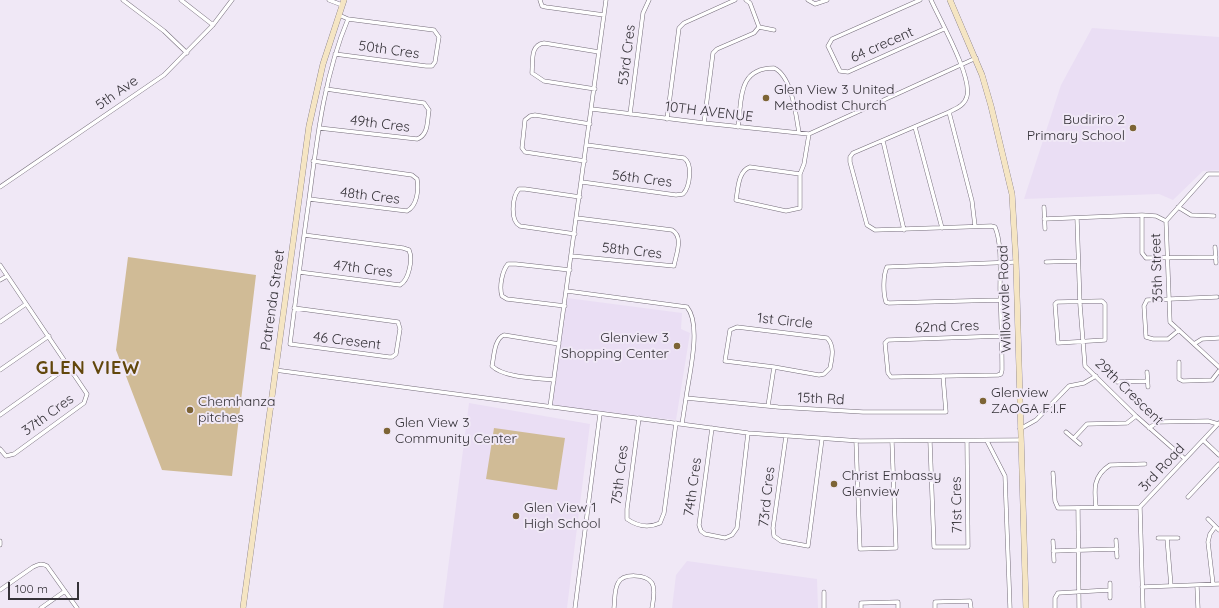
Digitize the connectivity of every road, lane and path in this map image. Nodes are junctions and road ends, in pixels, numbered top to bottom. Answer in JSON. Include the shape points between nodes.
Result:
{"nodes":[{"id":1,"x":124,"y":0,"type":"edge"},
{"id":2,"x":181,"y":0,"type":"edge"},
{"id":3,"x":232,"y":0,"type":"edge"},
{"id":4,"x":329,"y":0,"type":"edge"},
{"id":5,"x":540,"y":0,"type":"edge"},
{"id":6,"x":606,"y":0,"type":"edge"},
{"id":7,"x":649,"y":0,"type":"edge"},
{"id":8,"x":735,"y":0,"type":"edge"},
{"id":9,"x":746,"y":0,"type":"edge"},
{"id":10,"x":808,"y":0,"type":"edge"},
{"id":11,"x":827,"y":0,"type":"edge"},
{"id":12,"x":920,"y":0,"type":"edge"},
{"id":13,"x":931,"y":0,"type":"edge"},
{"id":14,"x":950,"y":0,"type":"edge"},
{"id":15,"x":343,"y":3,"type":"edge"},
{"id":16,"x":339,"y":15,"type":"junction"},
{"id":17,"x":604,"y":15,"type":"junction"},
{"id":18,"x":348,"y":19,"type":"junction"},
{"id":19,"x":212,"y":25,"type":"junction"},
{"id":20,"x":760,"y":27,"type":"junction"},
{"id":21,"x":944,"y":29,"type":"junction"},
{"id":22,"x":774,"y":30,"type":"dead end"},
{"id":23,"x":599,"y":52,"type":"junction"},
{"id":24,"x":187,"y":53,"type":"junction"},
{"id":25,"x":335,"y":54,"type":"junction"},
{"id":26,"x":976,"y":58,"type":"junction"},
{"id":27,"x":962,"y":64,"type":"junction"},
{"id":28,"x":326,"y":89,"type":"junction"},
{"id":29,"x":595,"y":89,"type":"junction"},
{"id":30,"x":592,"y":109,"type":"junction"},
{"id":31,"x":949,"y":112,"type":"junction"},
{"id":32,"x":630,"y":114,"type":"junction"},
{"id":33,"x":667,"y":118,"type":"junction"},
{"id":34,"x":704,"y":123,"type":"junction"},
{"id":35,"x":590,"y":124,"type":"junction"},
{"id":36,"x":738,"y":127,"type":"junction"},
{"id":37,"x":915,"y":127,"type":"junction"},
{"id":38,"x":319,"y":128,"type":"junction"},
{"id":39,"x":799,"y":133,"type":"junction"},
{"id":40,"x":809,"y":134,"type":"junction"},
{"id":41,"x":883,"y":141,"type":"junction"},
{"id":42,"x":587,"y":145,"type":"junction"},
{"id":43,"x":313,"y":161,"type":"junction"},
{"id":44,"x":585,"y":161,"type":"junction"},
{"id":45,"x":800,"y":174,"type":"junction"},
{"id":46,"x":1219,"y":174,"type":"edge"},
{"id":47,"x":582,"y":182,"type":"junction"},
{"id":48,"x":0,"y":187,"type":"edge"},
{"id":49,"x":580,"y":197,"type":"junction"},
{"id":50,"x":309,"y":199,"type":"junction"},
{"id":51,"x":1044,"y":207,"type":"dead end"},
{"id":52,"x":1178,"y":207,"type":"junction"},
{"id":53,"x":1142,"y":215,"type":"junction"},
{"id":54,"x":1214,"y":216,"type":"dead end"},
{"id":55,"x":577,"y":218,"type":"junction"},
{"id":56,"x":1078,"y":218,"type":"junction"},
{"id":57,"x":1044,"y":219,"type":"junction"},
{"id":58,"x":1166,"y":221,"type":"junction"},
{"id":59,"x":975,"y":226,"type":"junction"},
{"id":60,"x":942,"y":228,"type":"junction"},
{"id":61,"x":1045,"y":229,"type":"dead end"},
{"id":62,"x":904,"y":230,"type":"junction"},
{"id":63,"x":304,"y":234,"type":"junction"},
{"id":64,"x":575,"y":234,"type":"junction"},
{"id":65,"x":1215,"y":247,"type":"dead end"},
{"id":66,"x":572,"y":256,"type":"junction"},
{"id":67,"x":1216,"y":257,"type":"junction"},
{"id":68,"x":1168,"y":259,"type":"junction"},
{"id":69,"x":1078,"y":261,"type":"junction"},
{"id":70,"x":1016,"y":262,"type":"junction"},
{"id":71,"x":1046,"y":262,"type":"dead end"},
{"id":72,"x":1000,"y":263,"type":"junction"},
{"id":73,"x":1216,"y":263,"type":"dead end"},
{"id":74,"x":0,"y":265,"type":"edge"},
{"id":75,"x":570,"y":270,"type":"junction"},
{"id":76,"x":299,"y":272,"type":"junction"},
{"id":77,"x":7,"y":276,"type":"junction"},
{"id":78,"x":0,"y":280,"type":"edge"},
{"id":79,"x":567,"y":291,"type":"junction"},
{"id":80,"x":1217,"y":297,"type":"dead end"},
{"id":81,"x":1170,"y":298,"type":"junction"},
{"id":82,"x":1000,"y":300,"type":"junction"},
{"id":83,"x":1080,"y":303,"type":"junction"},
{"id":84,"x":26,"y":304,"type":"junction"},
{"id":85,"x":565,"y":306,"type":"junction"},
{"id":86,"x":294,"y":308,"type":"junction"},
{"id":87,"x":0,"y":322,"type":"edge"},
{"id":88,"x":1179,"y":330,"type":"junction"},
{"id":89,"x":49,"y":336,"type":"junction"},
{"id":90,"x":1002,"y":336,"type":"junction"},
{"id":91,"x":1219,"y":338,"type":"edge"},
{"id":92,"x":1082,"y":342,"type":"junction"},
{"id":93,"x":559,"y":344,"type":"junction"},
{"id":94,"x":1194,"y":344,"type":"junction"},
{"id":95,"x":1178,"y":362,"type":"dead end"},
{"id":96,"x":69,"y":366,"type":"junction"},
{"id":97,"x":774,"y":367,"type":"junction"},
{"id":98,"x":1219,"y":367,"type":"edge"},
{"id":99,"x":0,"y":370,"type":"edge"},
{"id":100,"x":275,"y":370,"type":"junction"},
{"id":101,"x":1219,"y":371,"type":"edge"},
{"id":102,"x":1147,"y":372,"type":"dead end"},
{"id":103,"x":943,"y":376,"type":"junction"},
{"id":104,"x":1096,"y":376,"type":"junction"},
{"id":105,"x":1113,"y":376,"type":"dead end"},
{"id":106,"x":554,"y":380,"type":"junction"},
{"id":107,"x":1114,"y":381,"type":"junction"},
{"id":108,"x":1147,"y":381,"type":"junction"},
{"id":109,"x":1107,"y":387,"type":"junction"},
{"id":110,"x":1148,"y":387,"type":"dead end"},
{"id":111,"x":686,"y":398,"type":"junction"},
{"id":112,"x":768,"y":406,"type":"junction"},
{"id":113,"x":550,"y":407,"type":"junction"},
{"id":114,"x":600,"y":414,"type":"junction"},
{"id":115,"x":0,"y":416,"type":"edge"},
{"id":116,"x":1136,"y":416,"type":"junction"},
{"id":117,"x":639,"y":418,"type":"junction"},
{"id":118,"x":676,"y":423,"type":"junction"},
{"id":119,"x":682,"y":424,"type":"junction"},
{"id":120,"x":1219,"y":424,"type":"edge"},
{"id":121,"x":712,"y":428,"type":"junction"},
{"id":122,"x":1149,"y":428,"type":"junction"},
{"id":123,"x":1020,"y":429,"type":"junction"},
{"id":124,"x":1066,"y":432,"type":"dead end"},
{"id":125,"x":748,"y":433,"type":"junction"},
{"id":126,"x":786,"y":436,"type":"junction"},
{"id":127,"x":1074,"y":438,"type":"junction"},
{"id":128,"x":822,"y":439,"type":"junction"},
{"id":129,"x":1020,"y":440,"type":"junction"},
{"id":130,"x":1203,"y":440,"type":"junction"},
{"id":131,"x":856,"y":441,"type":"junction"},
{"id":132,"x":892,"y":442,"type":"junction"},
{"id":133,"x":930,"y":442,"type":"junction"},
{"id":134,"x":967,"y":442,"type":"junction"},
{"id":135,"x":987,"y":442,"type":"junction"},
{"id":136,"x":1080,"y":444,"type":"dead end"},
{"id":137,"x":0,"y":449,"type":"edge"},
{"id":138,"x":1219,"y":455,"type":"edge"},
{"id":139,"x":1185,"y":459,"type":"junction"},
{"id":140,"x":1145,"y":464,"type":"dead end"},
{"id":141,"x":1219,"y":464,"type":"edge"},
{"id":142,"x":1053,"y":473,"type":"dead end"},
{"id":143,"x":1188,"y":497,"type":"dead end"},
{"id":144,"x":1096,"y":507,"type":"junction"},
{"id":145,"x":1140,"y":507,"type":"junction"},
{"id":146,"x":1078,"y":509,"type":"junction"},
{"id":147,"x":1208,"y":519,"type":"dead end"},
{"id":148,"x":1215,"y":526,"type":"junction"},
{"id":149,"x":1219,"y":530,"type":"edge"},
{"id":150,"x":1158,"y":538,"type":"dead end"},
{"id":151,"x":1168,"y":538,"type":"junction"},
{"id":152,"x":1178,"y":538,"type":"dead end"},
{"id":153,"x":1116,"y":540,"type":"dead end"},
{"id":154,"x":0,"y":541,"type":"edge"},
{"id":155,"x":1053,"y":541,"type":"dead end"},
{"id":156,"x":0,"y":545,"type":"edge"},
{"id":157,"x":1117,"y":549,"type":"junction"},
{"id":158,"x":1078,"y":550,"type":"junction"},
{"id":159,"x":1053,"y":551,"type":"junction"},
{"id":160,"x":1117,"y":556,"type":"dead end"},
{"id":161,"x":1054,"y":561,"type":"dead end"},
{"id":162,"x":1110,"y":583,"type":"dead end"},
{"id":163,"x":1213,"y":584,"type":"junction"},
{"id":164,"x":1219,"y":584,"type":"edge"},
{"id":165,"x":1171,"y":586,"type":"junction"},
{"id":166,"x":1198,"y":586,"type":"junction"},
{"id":167,"x":1142,"y":587,"type":"junction"},
{"id":168,"x":0,"y":590,"type":"edge"},
{"id":169,"x":1110,"y":590,"type":"junction"},
{"id":170,"x":65,"y":591,"type":"junction"},
{"id":171,"x":824,"y":592,"type":"dead end"},
{"id":172,"x":1079,"y":592,"type":"junction"},
{"id":173,"x":1110,"y":598,"type":"dead end"},
{"id":174,"x":41,"y":608,"type":"edge"},
{"id":175,"x":77,"y":608,"type":"edge"},
{"id":176,"x":243,"y":608,"type":"edge"},
{"id":177,"x":575,"y":608,"type":"edge"},
{"id":178,"x":614,"y":608,"type":"edge"},
{"id":179,"x":652,"y":608,"type":"edge"},
{"id":180,"x":824,"y":608,"type":"edge"},
{"id":181,"x":861,"y":608,"type":"edge"},
{"id":182,"x":898,"y":608,"type":"edge"},
{"id":183,"x":935,"y":608,"type":"edge"},
{"id":184,"x":971,"y":608,"type":"edge"},
{"id":185,"x":1010,"y":608,"type":"edge"},
{"id":186,"x":1026,"y":608,"type":"edge"},
{"id":187,"x":1056,"y":608,"type":"edge"},
{"id":188,"x":1079,"y":608,"type":"edge"},
{"id":189,"x":1143,"y":608,"type":"edge"},
{"id":190,"x":1198,"y":608,"type":"edge"}],
"edges":[{"from":1,"to":24,"type":"street","via":[[164,31]]},
{"from":2,"to":19,"type":"street"},
{"from":3,"to":19,"type":"street","name":"5th Ave"},
{"from":4,"to":15,"type":"street"},
{"from":5,"to":17,"type":"street","via":[[542,6],[546,7]]},
{"from":6,"to":17,"type":"street"},
{"from":7,"to":32,"type":"street","name":"53rd Cres","via":[[643,14]]},
{"from":8,"to":33,"type":"street","via":[[684,23],[679,28]]},
{"from":9,"to":20,"type":"street","via":[[750,3]]},
{"from":10,"to":11,"type":"street","via":[[816,4]]},
{"from":12,"to":21,"type":"street","name":"64 crecent","via":[[832,38],[828,46],[837,68],[848,72]]},
{"from":13,"to":21,"type":"street"},
{"from":14,"to":26,"type":"street","name":"Willowvale Road"},
{"from":15,"to":16,"type":"street","name":"Patrenda Street"},
{"from":16,"to":18,"type":"street"},
{"from":16,"to":100,"type":"street","name":"Patrenda Street","via":[[323,64],[309,126]]},
{"from":17,"to":23,"type":"street"},
{"from":18,"to":25,"type":"street"},
{"from":18,"to":25,"type":"street","name":"50th Cres","via":[[434,30],[439,37],[435,62],[432,66],[426,66]]},
{"from":19,"to":24,"type":"street","name":"5th Ave"},
{"from":20,"to":22,"type":"street"},
{"from":20,"to":34,"type":"street","via":[[754,33],[712,53]]},
{"from":21,"to":27,"type":"street"},
{"from":23,"to":29,"type":"street"},
{"from":23,"to":29,"type":"street","via":[[544,43],[534,48],[532,73],[538,78]]},
{"from":24,"to":48,"type":"street","name":"5th Ave","via":[[164,75]]},
{"from":25,"to":28,"type":"street"},
{"from":26,"to":27,"type":"street"},
{"from":26,"to":70,"type":"street","name":"Willowvale Road","via":[[992,106],[1012,194]]},
{"from":27,"to":31,"type":"street","via":[[967,96],[962,104]]},
{"from":27,"to":40,"type":"street"},
{"from":28,"to":38,"type":"street"},
{"from":28,"to":38,"type":"street","name":"49th Cres","via":[[424,103],[429,110],[426,129],[423,136],[417,139]]},
{"from":29,"to":30,"type":"street"},
{"from":30,"to":32,"type":"street","name":"10TH AVENUE"},
{"from":30,"to":35,"type":"street"},
{"from":31,"to":37,"type":"street"},
{"from":31,"to":59,"type":"street","via":[[972,201]]},
{"from":32,"to":33,"type":"street","name":"10TH AVENUE"},
{"from":33,"to":34,"type":"street","name":"10TH AVENUE"},
{"from":34,"to":36,"type":"street","name":"10TH AVENUE"},
{"from":35,"to":42,"type":"street"},
{"from":35,"to":44,"type":"street","via":[[535,115],[525,120],[522,148],[524,152]]},
{"from":36,"to":39,"type":"street","name":"10TH AVENUE"},
{"from":36,"to":39,"type":"street","via":[[745,81],[750,74],[774,68],[781,72],[791,92]]},
{"from":37,"to":41,"type":"street"},
{"from":37,"to":60,"type":"street"},
{"from":38,"to":43,"type":"street"},
{"from":39,"to":40,"type":"street","name":"10TH AVENUE"},
{"from":40,"to":45,"type":"street"},
{"from":41,"to":62,"type":"street"},
{"from":41,"to":62,"type":"street","via":[[853,153],[850,162],[867,224],[875,230]]},
{"from":42,"to":44,"type":"street"},
{"from":42,"to":47,"type":"street","name":"56th Cres","via":[[684,158],[690,167],[686,190],[683,194],[676,195]]},
{"from":43,"to":50,"type":"street"},
{"from":43,"to":50,"type":"street","name":"48th Cres","via":[[412,175],[418,184],[415,204],[407,211]]},
{"from":44,"to":47,"type":"street"},
{"from":45,"to":45,"type":"street","via":[[750,167],[742,174],[736,200],[786,211],[800,208]]},
{"from":46,"to":52,"type":"street","name":"35th Street","via":[[1208,174]]},
{"from":47,"to":49,"type":"street"},
{"from":49,"to":55,"type":"street"},
{"from":49,"to":64,"type":"street","via":[[525,189],[516,192],[513,218],[515,224]]},
{"from":50,"to":63,"type":"street"},
{"from":51,"to":57,"type":"street"},
{"from":52,"to":54,"type":"street","via":[[1191,214]]},
{"from":52,"to":58,"type":"street","name":"35th Street"},
{"from":53,"to":56,"type":"street"},
{"from":53,"to":58,"type":"street","via":[[1156,216]]},
{"from":53,"to":68,"type":"street","via":[[1144,256],[1150,259]]},
{"from":55,"to":64,"type":"street"},
{"from":55,"to":66,"type":"street","name":"58th Cres","via":[[672,230],[679,238],[674,266]]},
{"from":56,"to":57,"type":"street"},
{"from":56,"to":69,"type":"street","name":"29th Crescent"},
{"from":57,"to":61,"type":"street"},
{"from":58,"to":68,"type":"street","name":"35th Street"},
{"from":59,"to":60,"type":"street"},
{"from":59,"to":72,"type":"street","via":[[994,227]]},
{"from":60,"to":62,"type":"street"},
{"from":63,"to":76,"type":"street"},
{"from":63,"to":76,"type":"street","name":"47th Cres","via":[[403,248],[409,250],[410,256],[407,278],[400,284]]},
{"from":64,"to":66,"type":"street"},
{"from":65,"to":67,"type":"street"},
{"from":66,"to":75,"type":"street"},
{"from":67,"to":68,"type":"street"},
{"from":67,"to":73,"type":"street"},
{"from":68,"to":81,"type":"street","name":"35th Street"},
{"from":69,"to":71,"type":"street"},
{"from":69,"to":83,"type":"street","name":"29th Crescent"},
{"from":70,"to":72,"type":"street"},
{"from":70,"to":123,"type":"street","name":"Willowvale Road"},
{"from":72,"to":82,"type":"street"},
{"from":72,"to":82,"type":"street","via":[[887,266],[884,298],[886,302],[892,303]]},
{"from":74,"to":77,"type":"street"},
{"from":75,"to":79,"type":"street"},
{"from":75,"to":85,"type":"street","via":[[516,264],[508,264],[504,269],[502,296],[508,299]]},
{"from":76,"to":86,"type":"street"},
{"from":77,"to":78,"type":"street"},
{"from":77,"to":84,"type":"street"},
{"from":79,"to":85,"type":"street"},
{"from":79,"to":111,"type":"street","via":[[687,307],[691,312],[695,334]]},
{"from":80,"to":81,"type":"street"},
{"from":81,"to":88,"type":"street","name":"35th Street","via":[[1170,322]]},
{"from":81,"to":88,"type":"street","via":[[1150,299],[1145,302],[1145,334],[1149,339],[1168,339]]},
{"from":82,"to":90,"type":"street"},
{"from":83,"to":92,"type":"street","name":"29th Crescent"},
{"from":83,"to":92,"type":"street","via":[[1102,301],[1105,304],[1106,339]]},
{"from":83,"to":92,"type":"street","via":[[1057,302],[1054,308],[1058,343]]},
{"from":84,"to":87,"type":"street"},
{"from":84,"to":89,"type":"street"},
{"from":85,"to":93,"type":"street"},
{"from":86,"to":86,"type":"street","name":"46 Cresent","via":[[398,322],[400,329],[396,354],[389,357],[290,344]]},
{"from":88,"to":94,"type":"street","name":"35th Street"},
{"from":89,"to":96,"type":"street"},
{"from":89,"to":99,"type":"street"},
{"from":90,"to":103,"type":"street","name":"62nd Cres","via":[[1001,374]]},
{"from":90,"to":103,"type":"street","name":"62nd Cres","via":[[886,341],[890,376]]},
{"from":91,"to":94,"type":"street","via":[[1202,339]]},
{"from":92,"to":104,"type":"street","name":"29th Crescent","via":[[1085,366]]},
{"from":93,"to":106,"type":"street"},
{"from":93,"to":106,"type":"street","via":[[504,335],[497,340],[492,366],[496,371],[505,374]]},
{"from":94,"to":98,"type":"street","name":"35th Street"},
{"from":95,"to":101,"type":"street","via":[[1179,379],[1183,381],[1212,380]]},
{"from":96,"to":115,"type":"street","name":"37th Cres"},
{"from":96,"to":137,"type":"street","name":"37th Cres","via":[[88,394],[84,403],[14,454],[6,456]]},
{"from":97,"to":97,"type":"street","name":"1st Circle","via":[[725,361],[730,330],[737,327],[822,336],[831,342],[830,368],[824,374]]},
{"from":97,"to":112,"type":"street"},
{"from":100,"to":113,"type":"street"},
{"from":100,"to":176,"type":"street","name":"Patrenda Street"},
{"from":102,"to":108,"type":"street"},
{"from":103,"to":112,"type":"street","name":"15th Rd","via":[[946,412],[863,412]]},
{"from":104,"to":109,"type":"street","name":"29th Crescent"},
{"from":104,"to":123,"type":"street","via":[[1084,383],[1069,386],[1036,420]]},
{"from":105,"to":107,"type":"street"},
{"from":106,"to":113,"type":"street"},
{"from":107,"to":108,"type":"street"},
{"from":107,"to":109,"type":"street"},
{"from":108,"to":110,"type":"street"},
{"from":109,"to":116,"type":"street","name":"29th Crescent"},
{"from":111,"to":112,"type":"street","name":"15th Rd"},
{"from":111,"to":119,"type":"street"},
{"from":113,"to":114,"type":"street"},
{"from":114,"to":117,"type":"street"},
{"from":114,"to":177,"type":"street"},
{"from":116,"to":122,"type":"street","name":"29th Crescent"},
{"from":116,"to":127,"type":"street","via":[[1127,423],[1087,424]]},
{"from":117,"to":118,"type":"street"},
{"from":117,"to":118,"type":"street","name":"75th Cres","via":[[627,509],[628,519],[634,524],[653,527],[660,523],[664,513]]},
{"from":118,"to":119,"type":"street"},
{"from":119,"to":121,"type":"street"},
{"from":120,"to":122,"type":"street","via":[[1208,421],[1158,422]]},
{"from":120,"to":130,"type":"street","name":"3rd Road"},
{"from":121,"to":125,"type":"street"},
{"from":121,"to":125,"type":"street","name":"74th Cres","via":[[699,525],[705,534],[725,538],[732,535],[737,528]]},
{"from":122,"to":139,"type":"street","name":"29th Crescent"},
{"from":123,"to":129,"type":"street","name":"Willowvale Road"},
{"from":124,"to":127,"type":"street"},
{"from":125,"to":126,"type":"street"},
{"from":126,"to":128,"type":"street"},
{"from":126,"to":128,"type":"street","name":"73rd Cres","via":[[773,532],[781,541],[808,546]]},
{"from":127,"to":136,"type":"street"},
{"from":128,"to":131,"type":"street"},
{"from":129,"to":135,"type":"street"},
{"from":129,"to":186,"type":"street","name":"Willowvale Road"},
{"from":130,"to":138,"type":"street"},
{"from":130,"to":139,"type":"street","name":"3rd Road"},
{"from":131,"to":132,"type":"street"},
{"from":131,"to":132,"type":"street","via":[[860,549],[896,548]]},
{"from":132,"to":133,"type":"street"},
{"from":133,"to":134,"type":"street"},
{"from":133,"to":134,"type":"street","name":"71st Cres","via":[[934,547],[968,547]]},
{"from":134,"to":135,"type":"street"},
{"from":135,"to":185,"type":"street","via":[[1005,476]]},
{"from":139,"to":145,"type":"street","name":"3rd Road"},
{"from":140,"to":144,"type":"street","via":[[1110,465],[1105,468],[1096,479]]},
{"from":141,"to":143,"type":"street"},
{"from":142,"to":146,"type":"street","via":[[1056,506],[1062,509]]},
{"from":144,"to":145,"type":"street"},
{"from":144,"to":146,"type":"street"},
{"from":145,"to":167,"type":"street","name":"3rd Road"},
{"from":146,"to":158,"type":"street"},
{"from":147,"to":148,"type":"street"},
{"from":148,"to":149,"type":"street"},
{"from":148,"to":163,"type":"street","via":[[1208,542]]},
{"from":150,"to":151,"type":"street"},
{"from":151,"to":152,"type":"street"},
{"from":151,"to":165,"type":"street"},
{"from":153,"to":157,"type":"street"},
{"from":154,"to":156,"type":"street"},
{"from":155,"to":159,"type":"street"},
{"from":157,"to":158,"type":"street"},
{"from":157,"to":160,"type":"street"},
{"from":158,"to":159,"type":"street"},
{"from":158,"to":172,"type":"street"},
{"from":159,"to":161,"type":"street"},
{"from":162,"to":169,"type":"street"},
{"from":163,"to":164,"type":"street"},
{"from":163,"to":166,"type":"street"},
{"from":165,"to":166,"type":"street"},
{"from":165,"to":167,"type":"street"},
{"from":166,"to":190,"type":"street"},
{"from":167,"to":189,"type":"street","name":"3rd Road"},
{"from":168,"to":170,"type":"street","via":[[39,564],[47,566]]},
{"from":169,"to":172,"type":"street"},
{"from":169,"to":173,"type":"street"},
{"from":170,"to":174,"type":"street"},
{"from":170,"to":175,"type":"street"},
{"from":171,"to":180,"type":"street"},
{"from":172,"to":187,"type":"street","via":[[1058,593],[1055,598]]},
{"from":172,"to":188,"type":"street"},
{"from":178,"to":179,"type":"street","via":[[618,583],[629,576],[646,578],[652,583]]},
{"from":181,"to":182,"type":"street","via":[[861,603],[898,602]]},
{"from":183,"to":184,"type":"street","via":[[935,602],[970,601]]}]}
